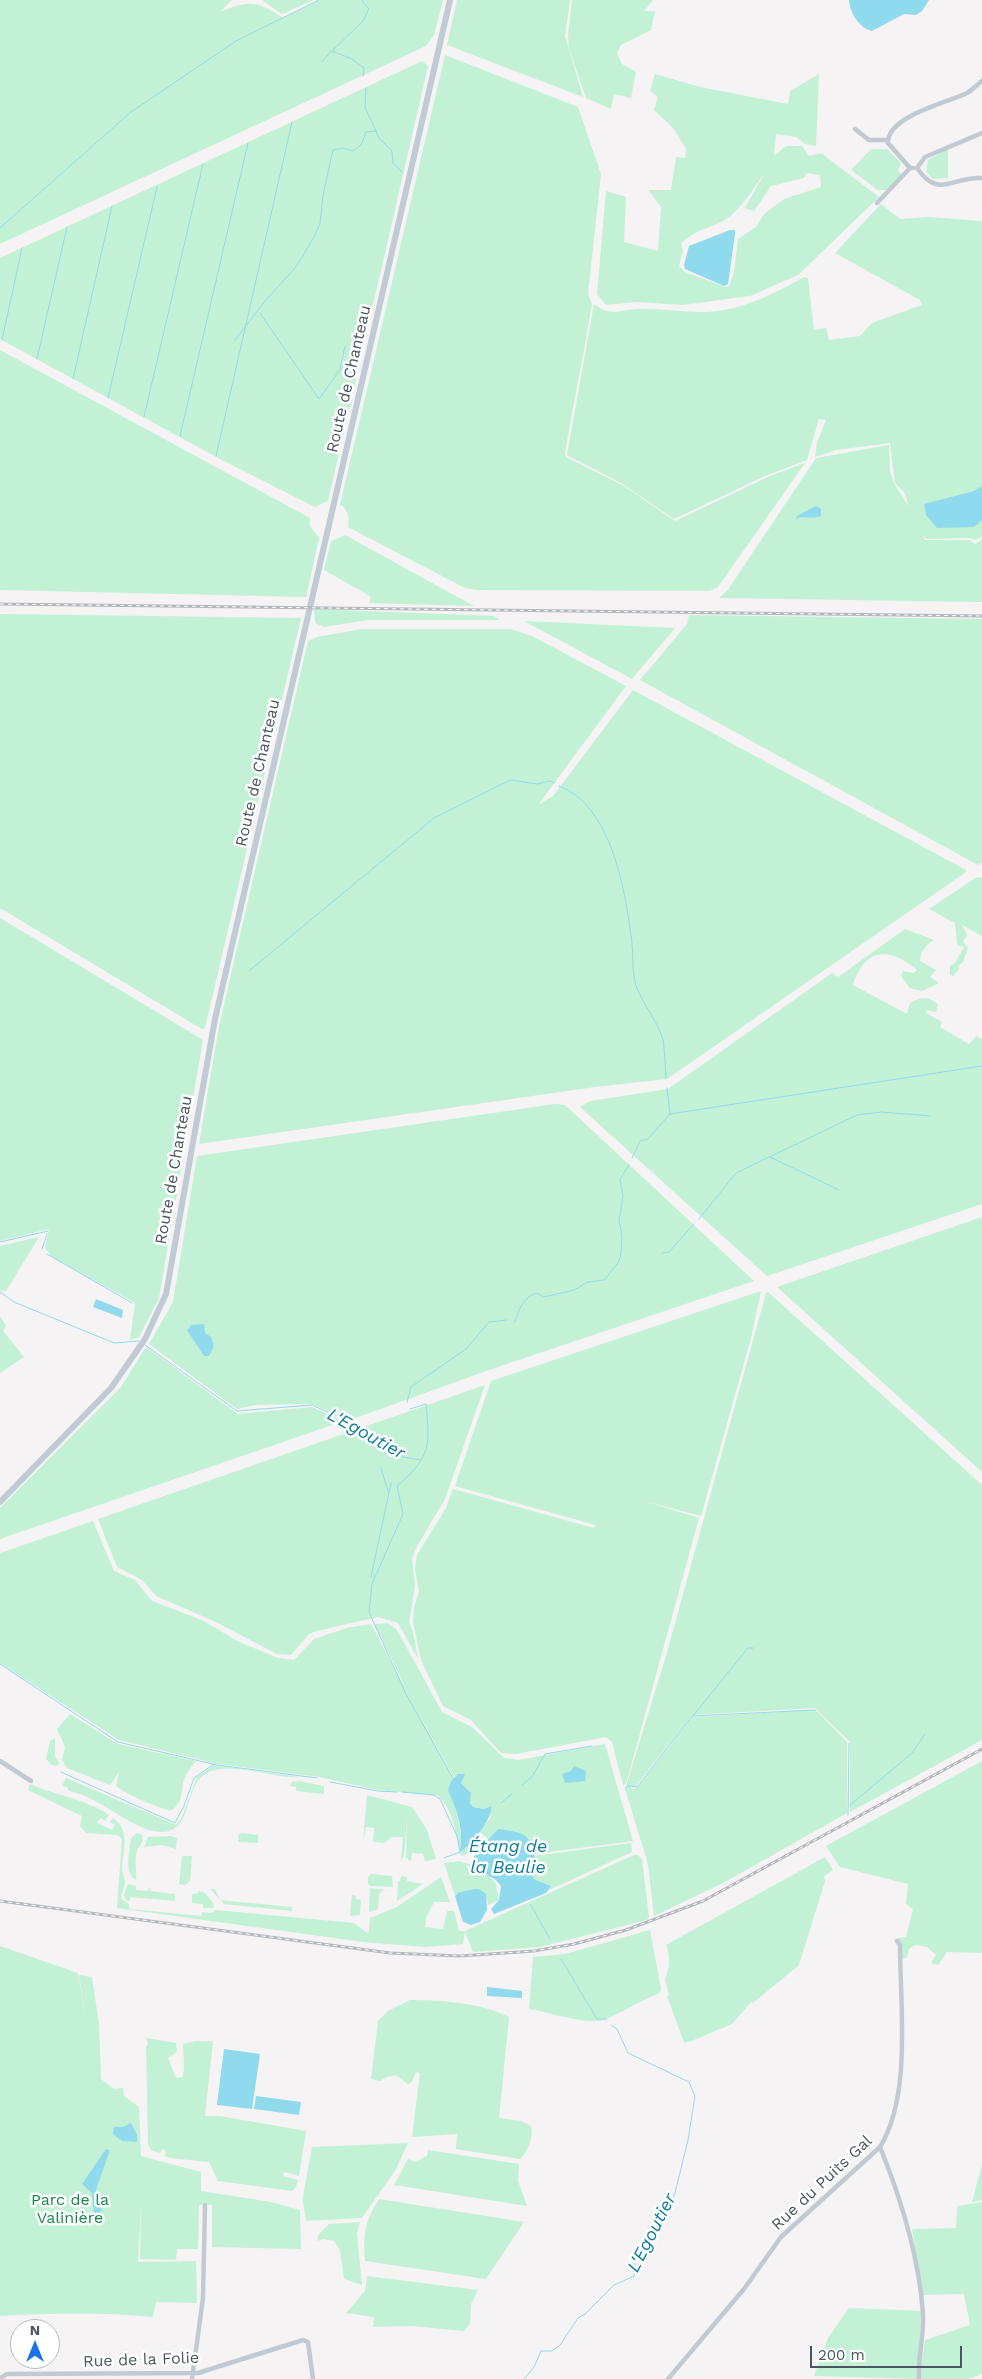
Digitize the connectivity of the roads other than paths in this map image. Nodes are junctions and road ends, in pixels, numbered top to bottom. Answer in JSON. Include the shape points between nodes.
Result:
{"nodes":[{"id":1,"x":450,"y":0,"type":"edge"},
{"id":2,"x":982,"y":81,"type":"edge"},
{"id":3,"x":856,"y":129,"type":"dead end"},
{"id":4,"x":982,"y":133,"type":"edge"},
{"id":5,"x":888,"y":140,"type":"junction"},
{"id":6,"x":910,"y":168,"type":"junction"},
{"id":7,"x":917,"y":168,"type":"junction"},
{"id":8,"x":982,"y":178,"type":"edge"},
{"id":9,"x":877,"y":202,"type":"dead end"},
{"id":10,"x":0,"y":1502,"type":"edge"},
{"id":11,"x":0,"y":1760,"type":"edge"},
{"id":12,"x":31,"y":1781,"type":"dead end"},
{"id":13,"x":897,"y":1940,"type":"dead end"},
{"id":14,"x":880,"y":2147,"type":"junction"},
{"id":15,"x":205,"y":2205,"type":"dead end"},
{"id":16,"x":192,"y":2376,"type":"edge"},
{"id":17,"x":0,"y":2378,"type":"edge"},
{"id":18,"x":313,"y":2379,"type":"edge"},
{"id":19,"x":668,"y":2379,"type":"edge"},
{"id":20,"x":919,"y":2379,"type":"edge"}],
"edges":[{"from":1,"to":10,"type":"main road","name":"Route de Chanteau","via":[[215,1019],[166,1294],[144,1339],[111,1388]]},
{"from":2,"to":5,"type":"street","via":[[968,92],[902,121],[890,133]]},
{"from":3,"to":5,"type":"street","via":[[868,140]]},
{"from":4,"to":7,"type":"street","via":[[925,157]]},
{"from":5,"to":6,"type":"street","via":[[890,147]]},
{"from":6,"to":7,"type":"street"},
{"from":6,"to":9,"type":"street"},
{"from":7,"to":8,"type":"street","via":[[926,180],[938,186]]},
{"from":11,"to":12,"type":"street"},
{"from":13,"to":14,"type":"street","name":"Rue du Puits Gal","via":[[900,1945],[902,1999],[900,2078],[890,2127]]},
{"from":14,"to":19,"type":"street","name":"Rue du Puits Gal","via":[[781,2237],[744,2289]]},
{"from":14,"to":20,"type":"street","via":[[910,2228],[922,2312]]},
{"from":15,"to":16,"type":"street","via":[[203,2298]]},
{"from":16,"to":17,"type":"street","name":"Rue de la Folie","via":[[7,2374]]},
{"from":16,"to":18,"type":"street","name":"Rue de la Folie","via":[[297,2340],[308,2342]]}]}
